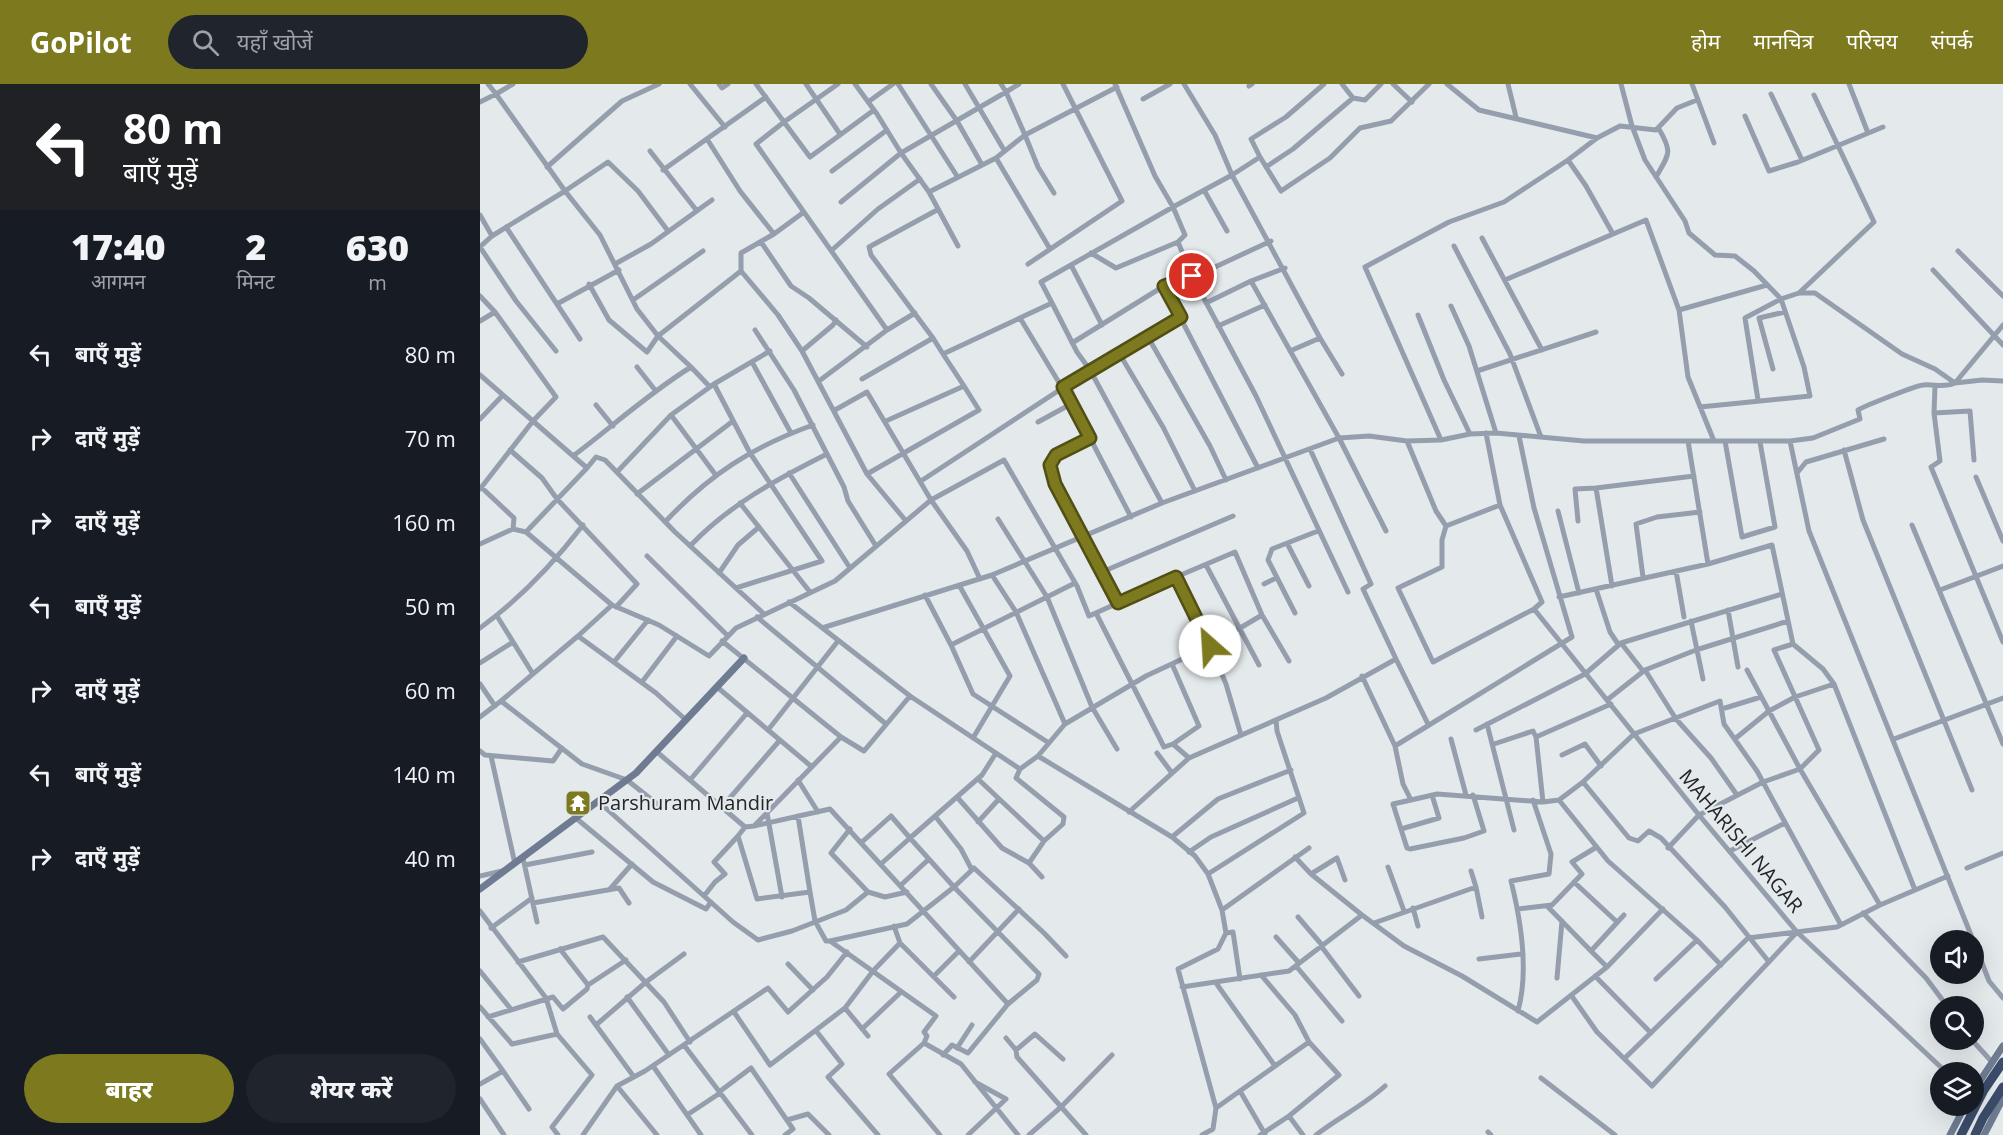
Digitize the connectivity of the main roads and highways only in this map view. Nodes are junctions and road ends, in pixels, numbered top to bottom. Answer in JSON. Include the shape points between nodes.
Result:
{"nodes":[{"id":1,"x":2003,"y":1062,"type":"edge"},
{"id":2,"x":2003,"y":1087,"type":"edge"},
{"id":3,"x":1984,"y":1088,"type":"edge"},
{"id":4,"x":1969,"y":1116,"type":"edge"},
{"id":5,"x":1961,"y":1135,"type":"edge"},
{"id":6,"x":1975,"y":1135,"type":"edge"}],
"edges":[{"from":1,"to":3,"type":"highway"},
{"from":2,"to":6,"type":"highway"},
{"from":4,"to":5,"type":"highway"}]}
